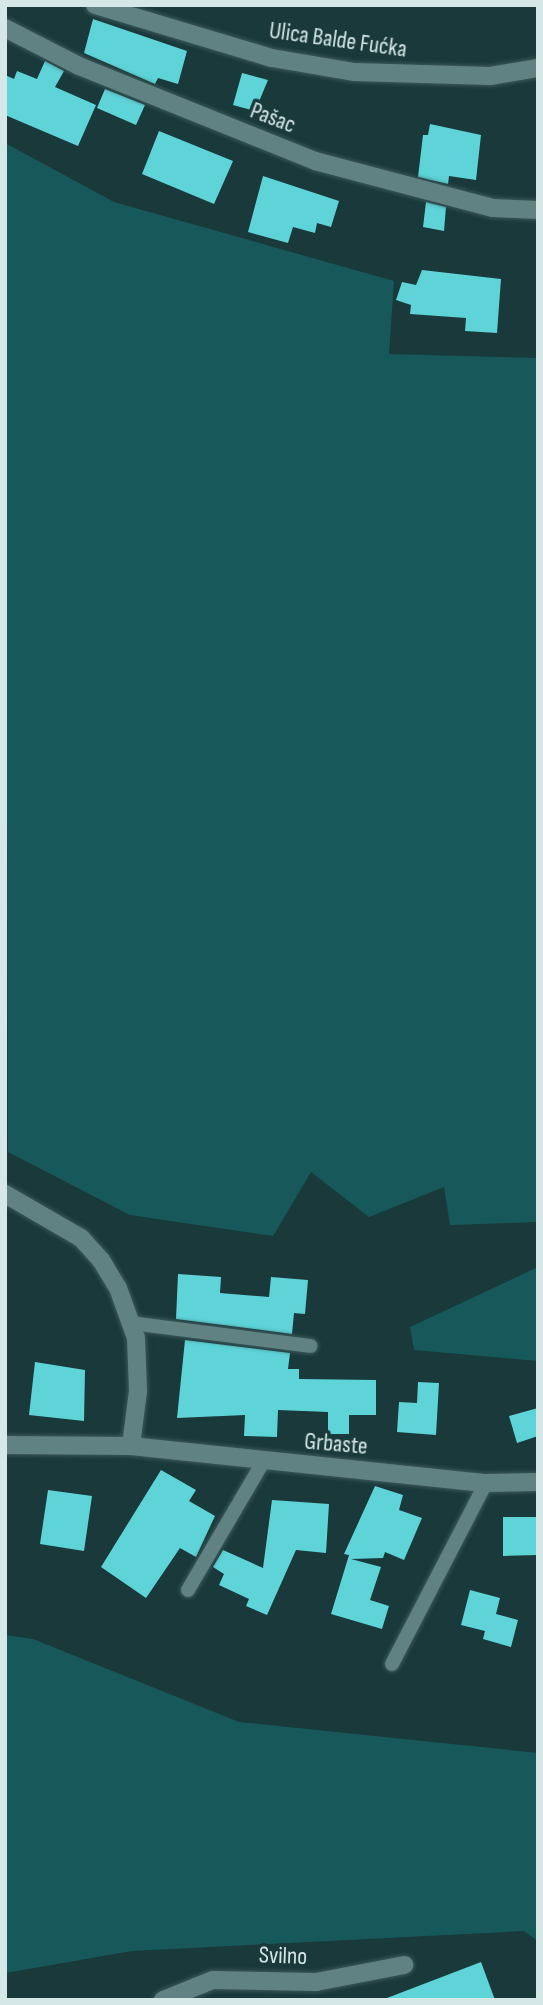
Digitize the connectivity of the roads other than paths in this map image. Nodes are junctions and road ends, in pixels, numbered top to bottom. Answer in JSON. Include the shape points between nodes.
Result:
{"nodes":[{"id":1,"x":95,"y":5,"type":"edge"},
{"id":2,"x":5,"y":28,"type":"edge"},
{"id":3,"x":538,"y":68,"type":"edge"},
{"id":4,"x":538,"y":210,"type":"edge"},
{"id":5,"x":5,"y":1195,"type":"edge"},
{"id":6,"x":131,"y":1323,"type":"junction"},
{"id":7,"x":311,"y":1346,"type":"dead end"},
{"id":8,"x":5,"y":1445,"type":"edge"},
{"id":9,"x":131,"y":1446,"type":"junction"},
{"id":10,"x":263,"y":1462,"type":"junction"},
{"id":11,"x":538,"y":1482,"type":"edge"},
{"id":12,"x":486,"y":1483,"type":"junction"},
{"id":13,"x":188,"y":1590,"type":"dead end"},
{"id":14,"x":392,"y":1664,"type":"dead end"},
{"id":15,"x":404,"y":1965,"type":"dead end"},
{"id":16,"x":163,"y":2000,"type":"edge"}],
"edges":[{"from":1,"to":3,"type":"street","name":"Ulica Balde Fućka","via":[[272,58],[355,72],[490,76]]},
{"from":2,"to":4,"type":"street","name":"Pašac","via":[[79,66],[315,160],[493,208]]},
{"from":5,"to":6,"type":"street","via":[[81,1238],[102,1259]]},
{"from":6,"to":7,"type":"lane"},
{"from":6,"to":9,"type":"street","via":[[138,1391]]},
{"from":8,"to":9,"type":"street","name":"Grbaste"},
{"from":9,"to":10,"type":"street","name":"Grbaste"},
{"from":10,"to":12,"type":"street","name":"Grbaste"},
{"from":10,"to":13,"type":"lane"},
{"from":11,"to":12,"type":"street","name":"Grbaste"},
{"from":12,"to":14,"type":"lane"},
{"from":15,"to":16,"type":"street","name":"Svilno","via":[[316,1982],[214,1980]]}]}
